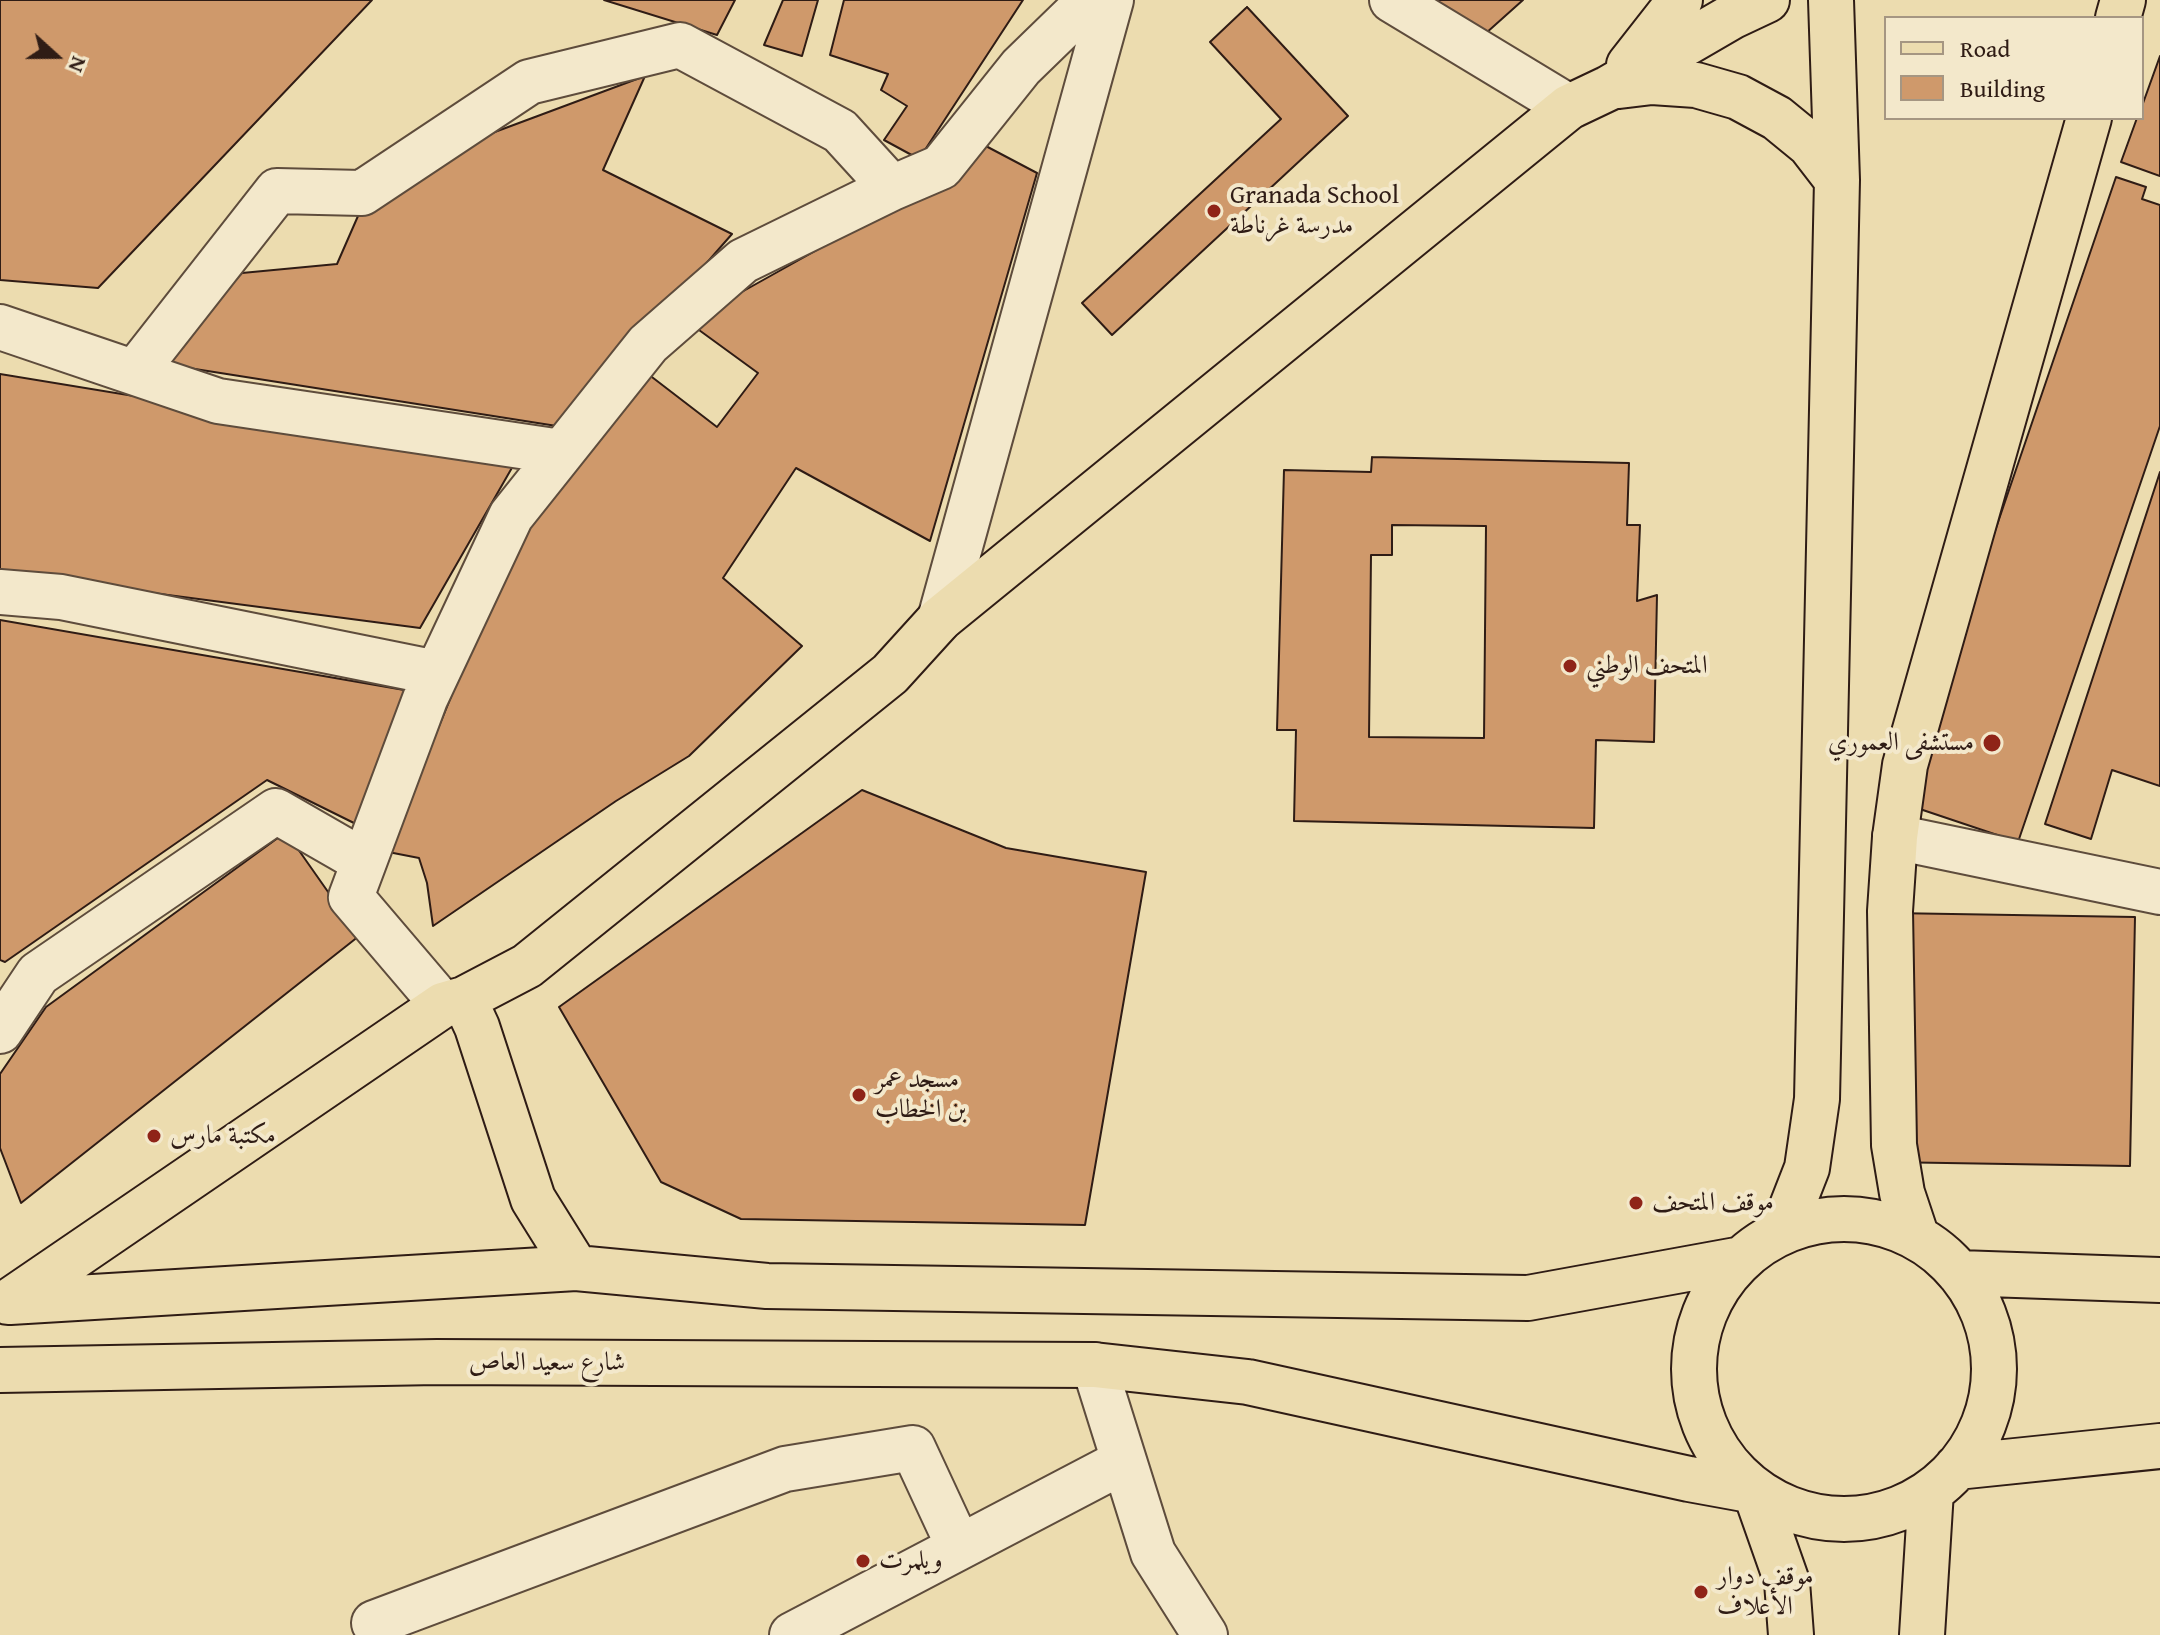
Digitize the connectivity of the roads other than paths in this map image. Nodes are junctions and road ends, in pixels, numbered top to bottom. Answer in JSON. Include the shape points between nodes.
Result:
{"nodes":[{"id":1,"x":1090,"y":0,"type":"edge"},
{"id":2,"x":1111,"y":0,"type":"edge"},
{"id":3,"x":1392,"y":0,"type":"edge"},
{"id":4,"x":1680,"y":0,"type":"edge"},
{"id":5,"x":1767,"y":0,"type":"edge"},
{"id":6,"x":1831,"y":0,"type":"edge"},
{"id":7,"x":1609,"y":88,"type":"junction"},
{"id":8,"x":1569,"y":107,"type":"junction"},
{"id":9,"x":2088,"y":120,"type":"edge"},
{"id":10,"x":1837,"y":180,"type":"junction"},
{"id":11,"x":892,"y":188,"type":"junction"},
{"id":12,"x":0,"y":327,"type":"edge"},
{"id":13,"x":135,"y":372,"type":"junction"},
{"id":14,"x":561,"y":452,"type":"junction"},
{"id":15,"x":0,"y":592,"type":"edge"},
{"id":16,"x":940,"y":619,"type":"junction"},
{"id":17,"x":437,"y":673,"type":"junction"},
{"id":18,"x":1895,"y":837,"type":"junction"},
{"id":19,"x":363,"y":861,"type":"junction"},
{"id":20,"x":2160,"y":892,"type":"edge"},
{"id":21,"x":453,"y":1002,"type":"junction"},
{"id":22,"x":6,"y":1010,"type":"edge"},
{"id":23,"x":1782,"y":1232,"type":"junction"},
{"id":24,"x":1917,"y":1238,"type":"junction"},
{"id":25,"x":1742,"y":1259,"type":"junction"},
{"id":26,"x":576,"y":1268,"type":"junction"},
{"id":27,"x":1959,"y":1273,"type":"junction"},
{"id":28,"x":2160,"y":1280,"type":"edge"},
{"id":29,"x":3,"y":1295,"type":"edge"},
{"id":30,"x":1094,"y":1365,"type":"junction"},
{"id":31,"x":0,"y":1370,"type":"edge"},
{"id":32,"x":2160,"y":1446,"type":"edge"},
{"id":33,"x":1124,"y":1461,"type":"junction"},
{"id":34,"x":1944,"y":1479,"type":"junction"},
{"id":35,"x":1755,"y":1491,"type":"junction"},
{"id":36,"x":959,"y":1547,"type":"junction"},
{"id":37,"x":374,"y":1623,"type":"dead end"},
{"id":38,"x":792,"y":1635,"type":"edge"},
{"id":39,"x":1205,"y":1635,"type":"edge"},
{"id":40,"x":1791,"y":1635,"type":"edge"},
{"id":41,"x":1922,"y":1635,"type":"edge"}],
"edges":[{"from":1,"to":11,"type":"street","via":[[1021,67],[941,167]]},
{"from":2,"to":16,"type":"street"},
{"from":3,"to":8,"type":"street"},
{"from":4,"to":7,"type":"main road"},
{"from":5,"to":7,"type":"main road"},
{"from":6,"to":10,"type":"main road"},
{"from":7,"to":8,"type":"main road"},
{"from":7,"to":10,"type":"main road","via":[[1652,82],[1696,85],[1738,97],[1777,118],[1810,145]]},
{"from":8,"to":16,"type":"main road"},
{"from":9,"to":18,"type":"main road","via":[[1905,765]]},
{"from":10,"to":23,"type":"main road","via":[[1817,1099],[1807,1168]]},
{"from":11,"to":13,"type":"street","via":[[840,131],[680,45],[529,82],[362,193],[277,191]]},
{"from":11,"to":14,"type":"street","via":[[743,261],[648,344]]},
{"from":12,"to":13,"type":"street"},
{"from":13,"to":14,"type":"street","via":[[218,401]]},
{"from":14,"to":17,"type":"street","via":[[511,516]]},
{"from":15,"to":17,"type":"street","via":[[61,597]]},
{"from":16,"to":21,"type":"main road","via":[[890,674],[527,966]]},
{"from":17,"to":19,"type":"street"},
{"from":18,"to":20,"type":"street"},
{"from":18,"to":24,"type":"main road","via":[[1890,911],[1894,1145]]},
{"from":19,"to":21,"type":"street","via":[[351,897]]},
{"from":19,"to":22,"type":"street","via":[[276,811],[38,974]]},
{"from":21,"to":26,"type":"main road","via":[[477,1027],[533,1199]]},
{"from":21,"to":29,"type":"main road"},
{"from":23,"to":24,"type":"main road","via":[[1815,1221],[1851,1219],[1885,1224]]},
{"from":23,"to":25,"type":"main road"},
{"from":24,"to":27,"type":"main road"},
{"from":25,"to":26,"type":"main road","via":[[1528,1298],[767,1286]]},
{"from":25,"to":35,"type":"main road","via":[[1717,1288],[1701,1322],[1694,1359],[1696,1397],[1708,1433],[1728,1465]]},
{"from":26,"to":29,"type":"main road"},
{"from":27,"to":28,"type":"main road"},
{"from":27,"to":34,"type":"main road","via":[[1982,1313],[1994,1370],[1990,1405],[1977,1438]]},
{"from":30,"to":31,"type":"main road","name":"شارع سعيد العاص","via":[[437,1362]]},
{"from":30,"to":33,"type":"street"},
{"from":30,"to":35,"type":"main road","name":"شارع سعيد العاص","via":[[1248,1382]]},
{"from":32,"to":34,"type":"main road"},
{"from":33,"to":36,"type":"street"},
{"from":33,"to":39,"type":"street","via":[[1153,1553]]},
{"from":34,"to":35,"type":"main road","via":[[1898,1509],[1862,1519],[1824,1518],[1787,1509]]},
{"from":34,"to":41,"type":"main road"},
{"from":35,"to":40,"type":"main road","via":[[1787,1582]]},
{"from":36,"to":37,"type":"street","via":[[913,1448],[785,1469]]},
{"from":36,"to":38,"type":"street"}]}
